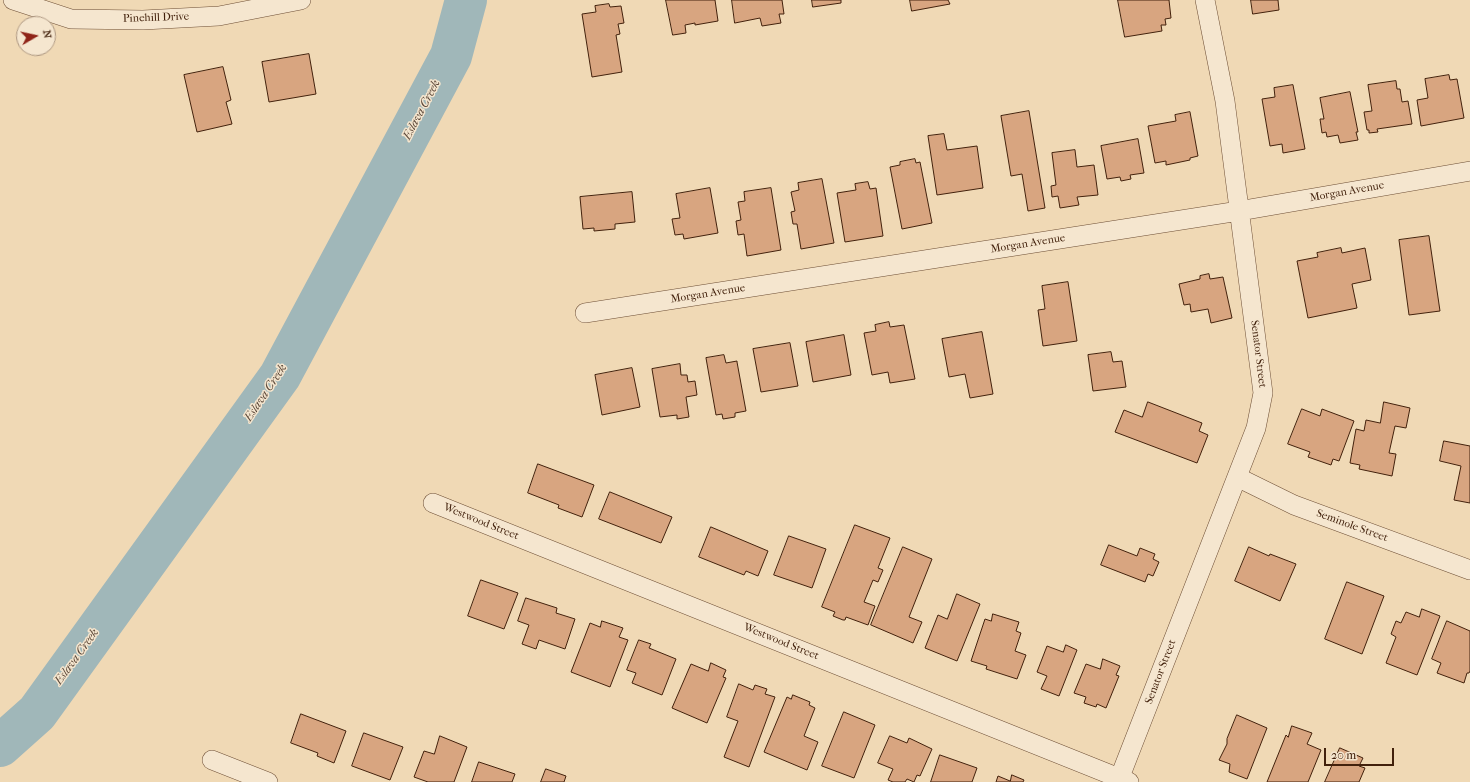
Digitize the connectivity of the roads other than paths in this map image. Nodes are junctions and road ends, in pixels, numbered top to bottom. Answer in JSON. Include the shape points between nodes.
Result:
{"nodes":[{"id":1,"x":13,"y":0,"type":"edge"},
{"id":2,"x":301,"y":0,"type":"edge"},
{"id":3,"x":1205,"y":0,"type":"edge"},
{"id":4,"x":1470,"y":171,"type":"edge"},
{"id":5,"x":1239,"y":211,"type":"junction"},
{"id":6,"x":585,"y":314,"type":"dead end"},
{"id":7,"x":1237,"y":477,"type":"junction"},
{"id":8,"x":434,"y":503,"type":"dead end"},
{"id":9,"x":1470,"y":570,"type":"edge"},
{"id":10,"x":212,"y":760,"type":"dead end"},
{"id":11,"x":1122,"y":781,"type":"edge"},
{"id":12,"x":268,"y":782,"type":"edge"}],
"edges":[{"from":1,"to":2,"type":"street","name":"Pinehill Drive","via":[[71,19],[143,20],[219,16]]},
{"from":3,"to":5,"type":"street","name":"Senator Street","via":[[1225,101]]},
{"from":4,"to":5,"type":"street","name":"Morgan Avenue"},
{"from":5,"to":6,"type":"street","name":"Morgan Avenue"},
{"from":5,"to":7,"type":"street","name":"Senator Street","via":[[1263,393],[1256,428]]},
{"from":7,"to":9,"type":"street","name":"Seminole Street","via":[[1294,505]]},
{"from":7,"to":11,"type":"street","name":"Senator Street"},
{"from":8,"to":11,"type":"street","name":"Westwood Street"},
{"from":10,"to":12,"type":"street"}]}
